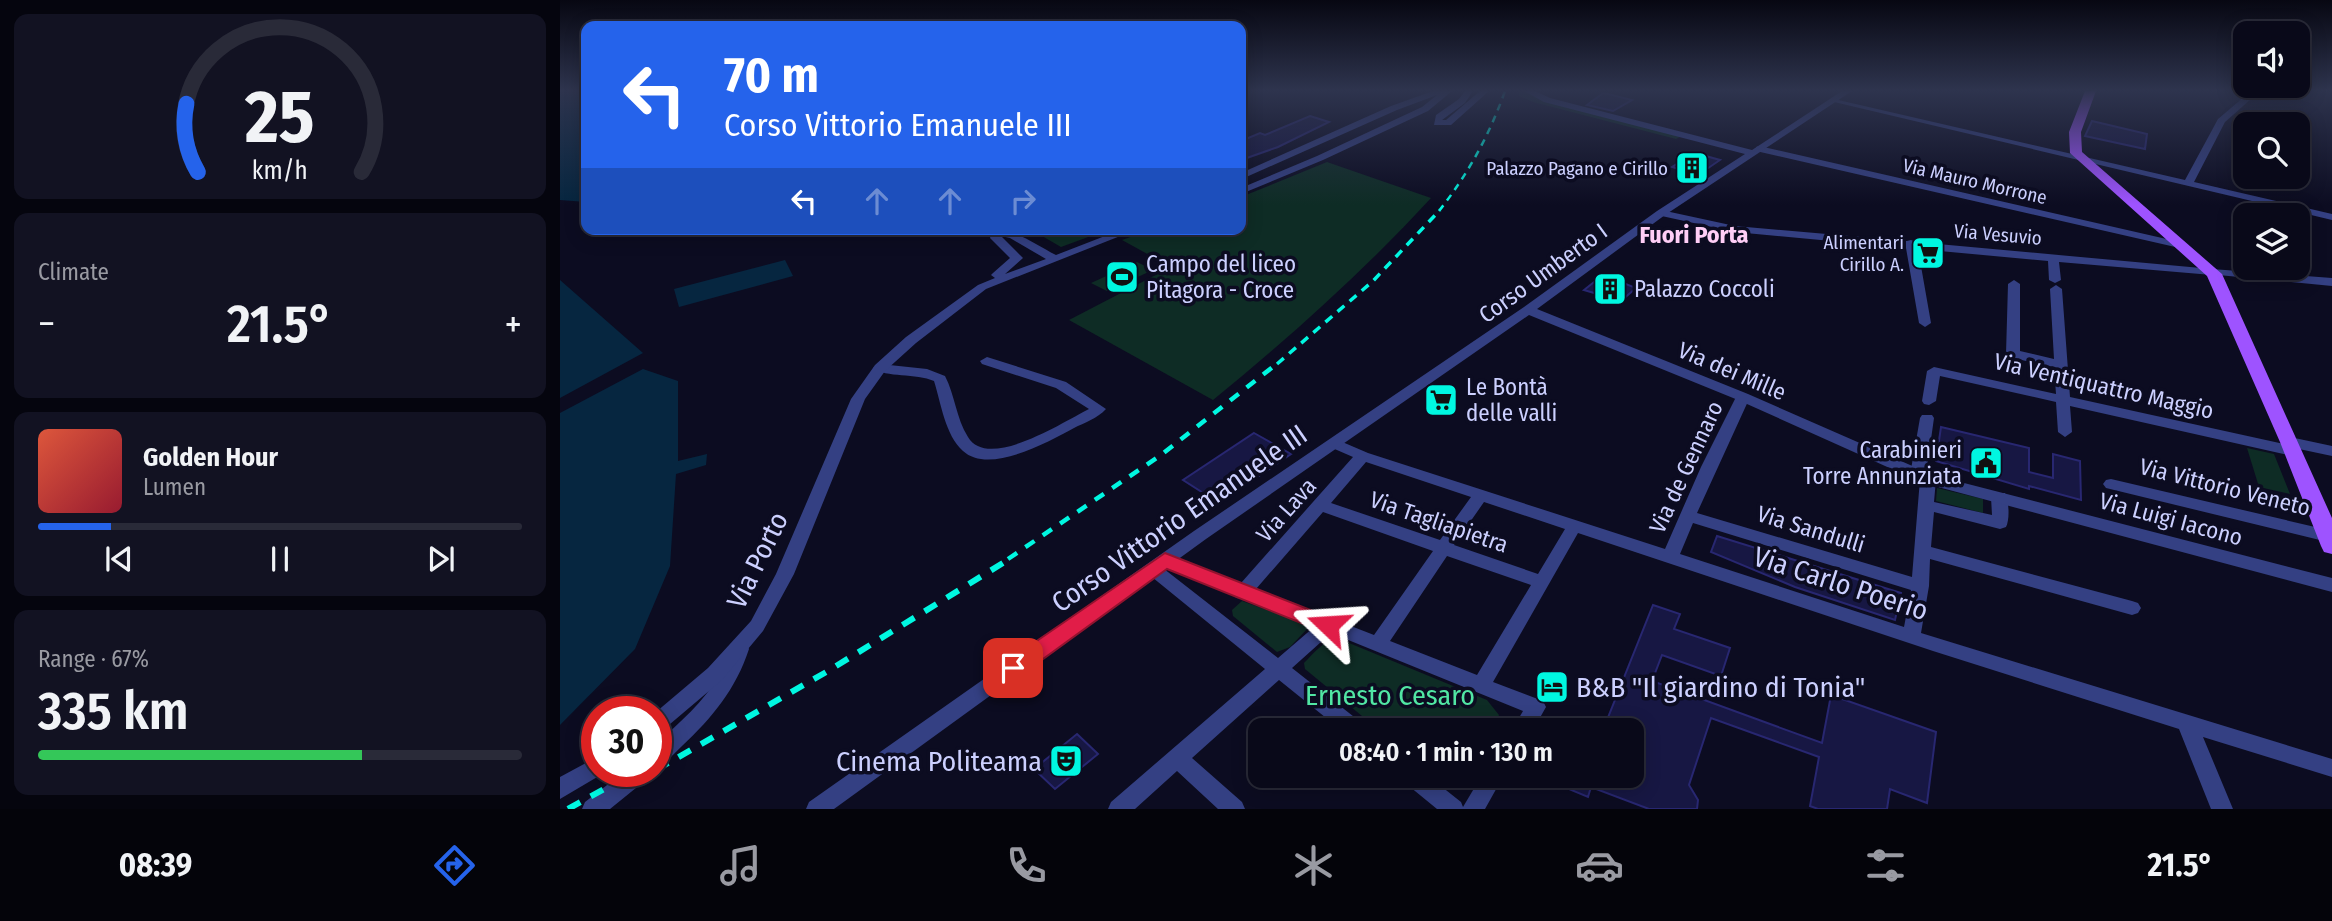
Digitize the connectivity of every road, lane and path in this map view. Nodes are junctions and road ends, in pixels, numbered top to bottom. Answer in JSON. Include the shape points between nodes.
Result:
{"nodes":[{"id":1,"x":1349,"y":129,"type":"edge"},
{"id":2,"x":1383,"y":129,"type":"edge"},
{"id":3,"x":1665,"y":129,"type":"edge"},
{"id":4,"x":1791,"y":129,"type":"edge"},
{"id":5,"x":1955,"y":129,"type":"edge"},
{"id":6,"x":2076,"y":129,"type":"edge"},
{"id":7,"x":2217,"y":129,"type":"edge"},
{"id":8,"x":1344,"y":131,"type":"junction"},
{"id":9,"x":1365,"y":137,"type":"junction"},
{"id":10,"x":1756,"y":151,"type":"junction"},
{"id":11,"x":2079,"y":157,"type":"junction"},
{"id":12,"x":1246,"y":174,"type":"edge"},
{"id":13,"x":2188,"y":183,"type":"junction"},
{"id":14,"x":1246,"y":188,"type":"edge"},
{"id":15,"x":1661,"y":213,"type":"junction"},
{"id":16,"x":2332,"y":216,"type":"edge"},
{"id":17,"x":997,"y":235,"type":"edge"},
{"id":18,"x":1011,"y":235,"type":"edge"},
{"id":19,"x":1116,"y":235,"type":"edge"},
{"id":20,"x":1911,"y":243,"type":"junction"},
{"id":21,"x":2184,"y":246,"type":"junction"},
{"id":22,"x":2053,"y":257,"type":"junction"},
{"id":23,"x":1053,"y":258,"type":"junction"},
{"id":24,"x":2212,"y":272,"type":"junction"},
{"id":25,"x":2332,"y":282,"type":"edge"},
{"id":26,"x":2014,"y":284,"type":"dead end"},
{"id":27,"x":982,"y":287,"type":"junction"},
{"id":28,"x":1528,"y":310,"type":"junction"},
{"id":29,"x":1925,"y":323,"type":"dead end"},
{"id":30,"x":987,"y":361,"type":"dead end"},
{"id":31,"x":2060,"y":364,"type":"junction"},
{"id":32,"x":880,"y":368,"type":"junction"},
{"id":33,"x":1743,"y":397,"type":"junction"},
{"id":34,"x":2063,"y":400,"type":"junction"},
{"id":35,"x":1929,"y":401,"type":"dead end"},
{"id":36,"x":1927,"y":418,"type":"dead end"},
{"id":37,"x":2065,"y":432,"type":"dead end"},
{"id":38,"x":1335,"y":444,"type":"junction"},
{"id":39,"x":2291,"y":446,"type":"junction"},
{"id":40,"x":2332,"y":451,"type":"edge"},
{"id":41,"x":1363,"y":456,"type":"junction"},
{"id":42,"x":1923,"y":477,"type":"junction"},
{"id":43,"x":2111,"y":484,"type":"dead end"},
{"id":44,"x":1481,"y":494,"type":"junction"},
{"id":45,"x":1999,"y":497,"type":"junction"},
{"id":46,"x":1321,"y":505,"type":"junction"},
{"id":47,"x":1926,"y":505,"type":"junction"},
{"id":48,"x":1688,"y":516,"type":"junction"},
{"id":49,"x":1575,"y":525,"type":"junction"},
{"id":50,"x":2330,"y":541,"type":"edge"},
{"id":51,"x":1446,"y":548,"type":"junction"},
{"id":52,"x":1923,"y":551,"type":"junction"},
{"id":53,"x":1671,"y":556,"type":"junction"},
{"id":54,"x":1159,"y":565,"type":"junction"},
{"id":55,"x":1542,"y":582,"type":"junction"},
{"id":56,"x":2332,"y":585,"type":"edge"},
{"id":57,"x":1920,"y":586,"type":"junction"},
{"id":58,"x":1242,"y":593,"type":"junction"},
{"id":59,"x":2132,"y":608,"type":"dead end"},
{"id":60,"x":1328,"y":625,"type":"junction"},
{"id":61,"x":1911,"y":636,"type":"junction"},
{"id":62,"x":1377,"y":645,"type":"junction"},
{"id":63,"x":740,"y":649,"type":"junction"},
{"id":64,"x":1281,"y":669,"type":"junction"},
{"id":65,"x":1481,"y":685,"type":"junction"},
{"id":66,"x":672,"y":710,"type":"edge"},
{"id":67,"x":1341,"y":718,"type":"edge"},
{"id":68,"x":1529,"y":718,"type":"edge"},
{"id":69,"x":672,"y":722,"type":"edge"},
{"id":70,"x":2187,"y":723,"type":"junction"},
{"id":71,"x":679,"y":736,"type":"junction"},
{"id":72,"x":672,"y":742,"type":"edge"},
{"id":73,"x":1178,"y":759,"type":"junction"},
{"id":74,"x":2332,"y":768,"type":"edge"},
{"id":75,"x":581,"y":776,"type":"edge"},
{"id":76,"x":621,"y":787,"type":"edge"},
{"id":77,"x":1428,"y":788,"type":"edge"},
{"id":78,"x":1486,"y":788,"type":"edge"},
{"id":79,"x":560,"y":789,"type":"edge"},
{"id":80,"x":593,"y":809,"type":"edge"},
{"id":81,"x":817,"y":809,"type":"edge"},
{"id":82,"x":1119,"y":809,"type":"edge"},
{"id":83,"x":1234,"y":809,"type":"edge"},
{"id":84,"x":1453,"y":809,"type":"edge"},
{"id":85,"x":1473,"y":809,"type":"edge"},
{"id":86,"x":2222,"y":809,"type":"edge"}],
"edges":[{"from":1,"to":8,"type":"street"},
{"from":2,"to":9,"type":"street"},
{"from":3,"to":10,"type":"street","name":"Via Mauro Morrone"},
{"from":4,"to":10,"type":"street","name":"Corso Umberto I"},
{"from":5,"to":11,"type":"street"},
{"from":6,"to":11,"type":"main road"},
{"from":7,"to":13,"type":"street"},
{"from":8,"to":9,"type":"street"},
{"from":8,"to":12,"type":"street"},
{"from":9,"to":14,"type":"street"},
{"from":10,"to":15,"type":"street","name":"Corso Umberto I"},
{"from":10,"to":21,"type":"street","name":"Via Mauro Morrone"},
{"from":11,"to":13,"type":"street"},
{"from":11,"to":21,"type":"main road"},
{"from":13,"to":16,"type":"street"},
{"from":15,"to":20,"type":"street","name":"Via Vesuvio","via":[[1716,227]]},
{"from":15,"to":28,"type":"street","name":"Corso Umberto I"},
{"from":17,"to":27,"type":"street","via":[[998,244],[1017,258]]},
{"from":18,"to":23,"type":"street"},
{"from":19,"to":23,"type":"street"},
{"from":20,"to":22,"type":"street","name":"Via Vesuvio"},
{"from":20,"to":29,"type":"street"},
{"from":21,"to":24,"type":"main road"},
{"from":22,"to":24,"type":"street","name":"Via Vesuvio"},
{"from":22,"to":31,"type":"street"},
{"from":23,"to":27,"type":"street"},
{"from":24,"to":25,"type":"street","name":"Via Vesuvio"},
{"from":24,"to":39,"type":"main road","name":"Via Vittorio Veneto"},
{"from":26,"to":31,"type":"street","via":[[2013,354]]},
{"from":27,"to":32,"type":"street","name":"Via Porto"},
{"from":28,"to":33,"type":"street","name":"Via dei Mille"},
{"from":28,"to":38,"type":"street","name":"Corso Umberto I"},
{"from":30,"to":32,"type":"street","via":[[1061,385],[1099,409],[1008,453],[981,454],[967,446],[940,379],[927,373]]},
{"from":31,"to":34,"type":"street"},
{"from":32,"to":63,"type":"street","name":"Via Porto","via":[[858,400],[785,575]]},
{"from":33,"to":42,"type":"street","name":"Via dei Mille"},
{"from":33,"to":48,"type":"street","name":"Via de Gennaro"},
{"from":34,"to":35,"type":"street","name":"Via Ventiquattro Maggio","via":[[1934,371]]},
{"from":34,"to":37,"type":"street"},
{"from":34,"to":39,"type":"street","name":"Via Ventiquattro Maggio"},
{"from":36,"to":42,"type":"street"},
{"from":38,"to":41,"type":"street","name":"Via Carlo Poerio"},
{"from":38,"to":54,"type":"street","name":"Corso Vittorio Emanuele III"},
{"from":39,"to":40,"type":"street","name":"Via Ventiquattro Maggio"},
{"from":39,"to":50,"type":"main road","name":"Via Vittorio Veneto"},
{"from":41,"to":44,"type":"street","name":"Via Carlo Poerio"},
{"from":41,"to":46,"type":"street","name":"Via Lava"},
{"from":42,"to":45,"type":"street","name":"Via dei Mille"},
{"from":42,"to":47,"type":"street"},
{"from":43,"to":50,"type":"street","name":"Via Vittorio Veneto"},
{"from":44,"to":49,"type":"street","name":"Via Carlo Poerio"},
{"from":44,"to":51,"type":"street"},
{"from":45,"to":47,"type":"street","via":[[2000,523]]},
{"from":45,"to":56,"type":"street","name":"Via Luigi Iacono"},
{"from":46,"to":51,"type":"street","name":"Via Tagliapietra"},
{"from":46,"to":58,"type":"street","name":"Via Lava"},
{"from":47,"to":52,"type":"street"},
{"from":48,"to":53,"type":"street","name":"Via de Gennaro"},
{"from":48,"to":57,"type":"street","name":"Via Sandulli"},
{"from":49,"to":53,"type":"street","name":"Via Carlo Poerio"},
{"from":49,"to":55,"type":"street"},
{"from":51,"to":55,"type":"street","name":"Via Tagliapietra"},
{"from":51,"to":62,"type":"street"},
{"from":52,"to":57,"type":"street"},
{"from":52,"to":59,"type":"street"},
{"from":53,"to":61,"type":"street","name":"Via Carlo Poerio"},
{"from":54,"to":58,"type":"street"},
{"from":54,"to":64,"type":"street"},
{"from":54,"to":81,"type":"street","name":"Corso Vittorio Emanuele III"},
{"from":55,"to":65,"type":"street"},
{"from":57,"to":61,"type":"street"},
{"from":58,"to":60,"type":"street"},
{"from":60,"to":62,"type":"street"},
{"from":60,"to":64,"type":"street"},
{"from":61,"to":70,"type":"street","name":"Via Carlo Poerio"},
{"from":62,"to":65,"type":"street"},
{"from":63,"to":66,"type":"street"},
{"from":63,"to":71,"type":"street","name":"Via Porto","via":[[733,674]]},
{"from":64,"to":67,"type":"street"},
{"from":64,"to":73,"type":"street"},
{"from":65,"to":68,"type":"street","via":[[1536,707]]},
{"from":69,"to":71,"type":"street","via":[[680,726]]},
{"from":70,"to":74,"type":"street","name":"Via Carlo Poerio"},
{"from":70,"to":86,"type":"street"},
{"from":71,"to":72,"type":"street","name":"Via Porto"},
{"from":73,"to":82,"type":"street"},
{"from":73,"to":83,"type":"street"},
{"from":75,"to":79,"type":"street"},
{"from":76,"to":80,"type":"street"},
{"from":77,"to":84,"type":"street"},
{"from":78,"to":85,"type":"street"}]}
